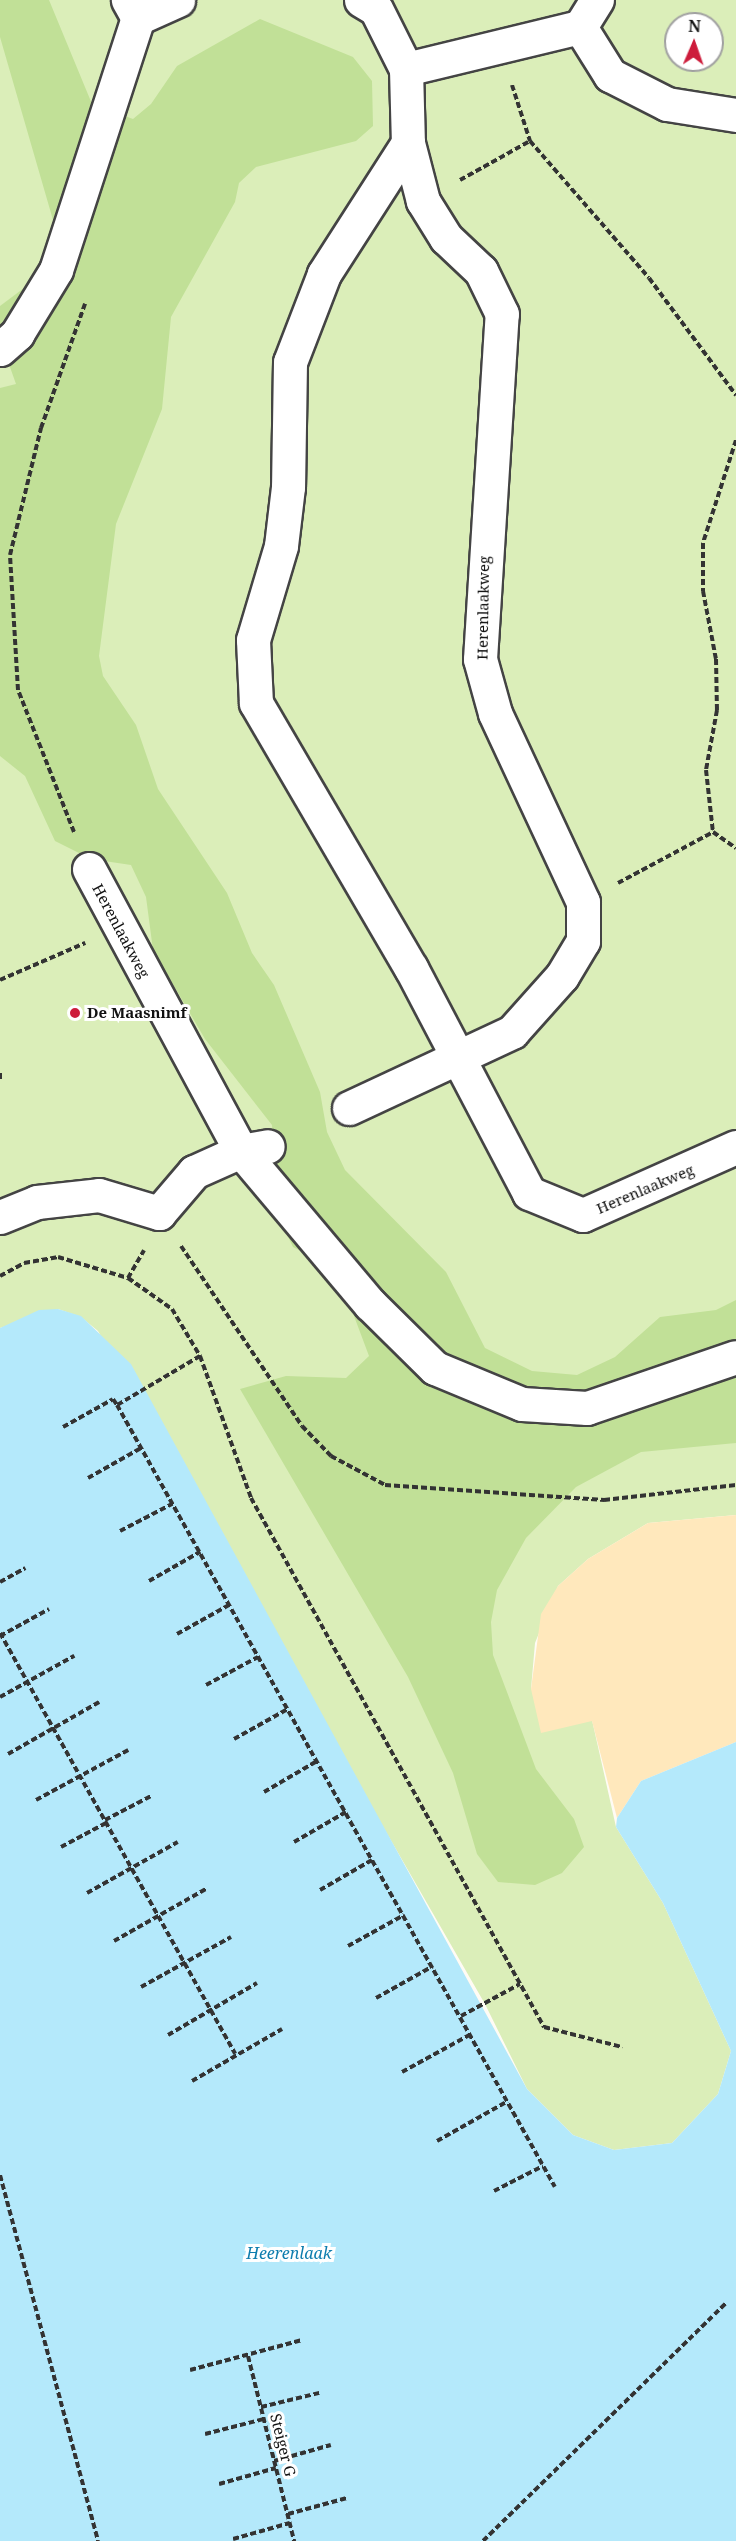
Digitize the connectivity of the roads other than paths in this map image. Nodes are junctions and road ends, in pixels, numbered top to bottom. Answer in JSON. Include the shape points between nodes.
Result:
{"nodes":[{"id":1,"x":178,"y":0,"type":"edge"},
{"id":2,"x":361,"y":0,"type":"edge"},
{"id":3,"x":133,"y":9,"type":"edge"},
{"id":4,"x":589,"y":13,"type":"edge"},
{"id":5,"x":406,"y":69,"type":"junction"},
{"id":6,"x":736,"y":116,"type":"edge"},
{"id":7,"x":408,"y":143,"type":"junction"},
{"id":8,"x":0,"y":349,"type":"edge"},
{"id":9,"x":89,"y":869,"type":"road end"},
{"id":10,"x":458,"y":1056,"type":"junction"},
{"id":11,"x":349,"y":1108,"type":"dead end"},
{"id":12,"x":736,"y":1147,"type":"edge"},
{"id":13,"x":254,"y":1148,"type":"junction"},
{"id":14,"x":0,"y":1217,"type":"edge"},
{"id":15,"x":736,"y":1357,"type":"edge"}],
"edges":[{"from":1,"to":3,"type":"lane"},
{"from":2,"to":5,"type":"lane","name":"Herenlaakweg","via":[[376,9]]},
{"from":3,"to":8,"type":"lane","via":[[56,270],[17,334]]},
{"from":4,"to":5,"type":"lane","via":[[500,47]]},
{"from":4,"to":6,"type":"lane","via":[[610,75],[667,104]]},
{"from":5,"to":7,"type":"lane","name":"Herenlaakweg"},
{"from":7,"to":10,"type":"lane","name":"Herenlaakweg","via":[[324,274],[290,362],[287,499],[281,546],[253,640],[256,704]]},
{"from":7,"to":10,"type":"lane","name":"Herenlaakweg","via":[[423,201],[446,238],[481,271],[502,314],[480,659],[495,712],[583,902],[583,940],[562,976],[512,1032]]},
{"from":9,"to":13,"type":"lane","name":"Herenlaakweg","via":[[118,929]]},
{"from":10,"to":11,"type":"lane","name":"Herenlaakweg"},
{"from":10,"to":12,"type":"lane","name":"Herenlaakweg","via":[[529,1192],[583,1215]]},
{"from":13,"to":14,"type":"lane","via":[[194,1172],[159,1213],[99,1195],[36,1202]]},
{"from":13,"to":15,"type":"lane","name":"Herenlaakweg","via":[[290,1203],[370,1304],[446,1373],[522,1404],[587,1408]]}]}
